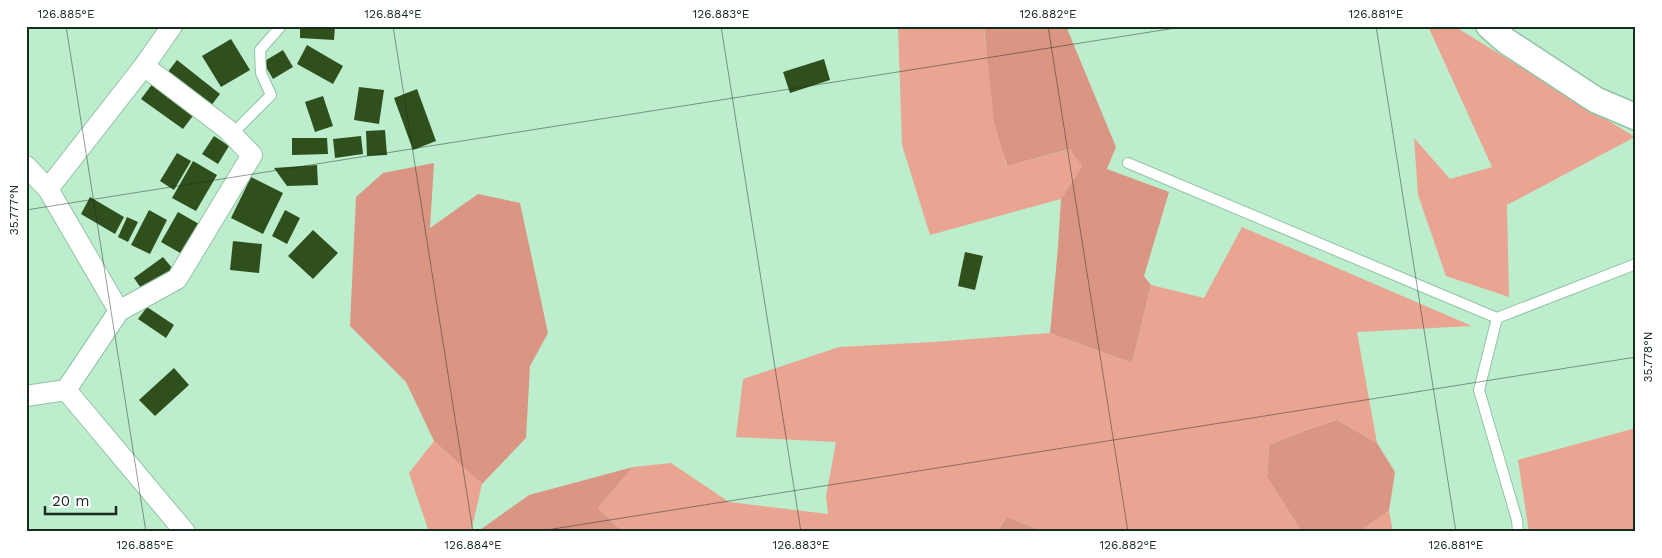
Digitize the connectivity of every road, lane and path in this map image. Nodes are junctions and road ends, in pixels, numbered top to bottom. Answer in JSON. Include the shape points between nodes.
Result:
{"nodes":[{"id":1,"x":172,"y":26,"type":"edge"},
{"id":2,"x":282,"y":26,"type":"edge"},
{"id":3,"x":1489,"y":26,"type":"edge"},
{"id":4,"x":144,"y":66,"type":"junction"},
{"id":5,"x":1636,"y":117,"type":"edge"},
{"id":6,"x":232,"y":134,"type":"junction"},
{"id":7,"x":1128,"y":164,"type":"dead end"},
{"id":8,"x":26,"y":166,"type":"edge"},
{"id":9,"x":48,"y":190,"type":"junction"},
{"id":10,"x":1636,"y":264,"type":"edge"},
{"id":11,"x":119,"y":311,"type":"junction"},
{"id":12,"x":1497,"y":318,"type":"junction"},
{"id":13,"x":66,"y":390,"type":"junction"},
{"id":14,"x":26,"y":396,"type":"edge"},
{"id":15,"x":185,"y":532,"type":"edge"},
{"id":16,"x":1518,"y":532,"type":"edge"}],
"edges":[{"from":1,"to":4,"type":"street"},
{"from":2,"to":6,"type":"lane","via":[[260,50],[261,73],[271,95]]},
{"from":3,"to":5,"type":"street","via":[[1506,41],[1596,100]]},
{"from":4,"to":6,"type":"street"},
{"from":4,"to":9,"type":"street"},
{"from":6,"to":11,"type":"street","via":[[252,156],[177,279]]},
{"from":7,"to":12,"type":"lane"},
{"from":8,"to":9,"type":"street"},
{"from":9,"to":11,"type":"street"},
{"from":10,"to":12,"type":"lane"},
{"from":11,"to":13,"type":"street"},
{"from":12,"to":16,"type":"lane","via":[[1478,390]]},
{"from":13,"to":14,"type":"street"},
{"from":13,"to":15,"type":"street"}]}
